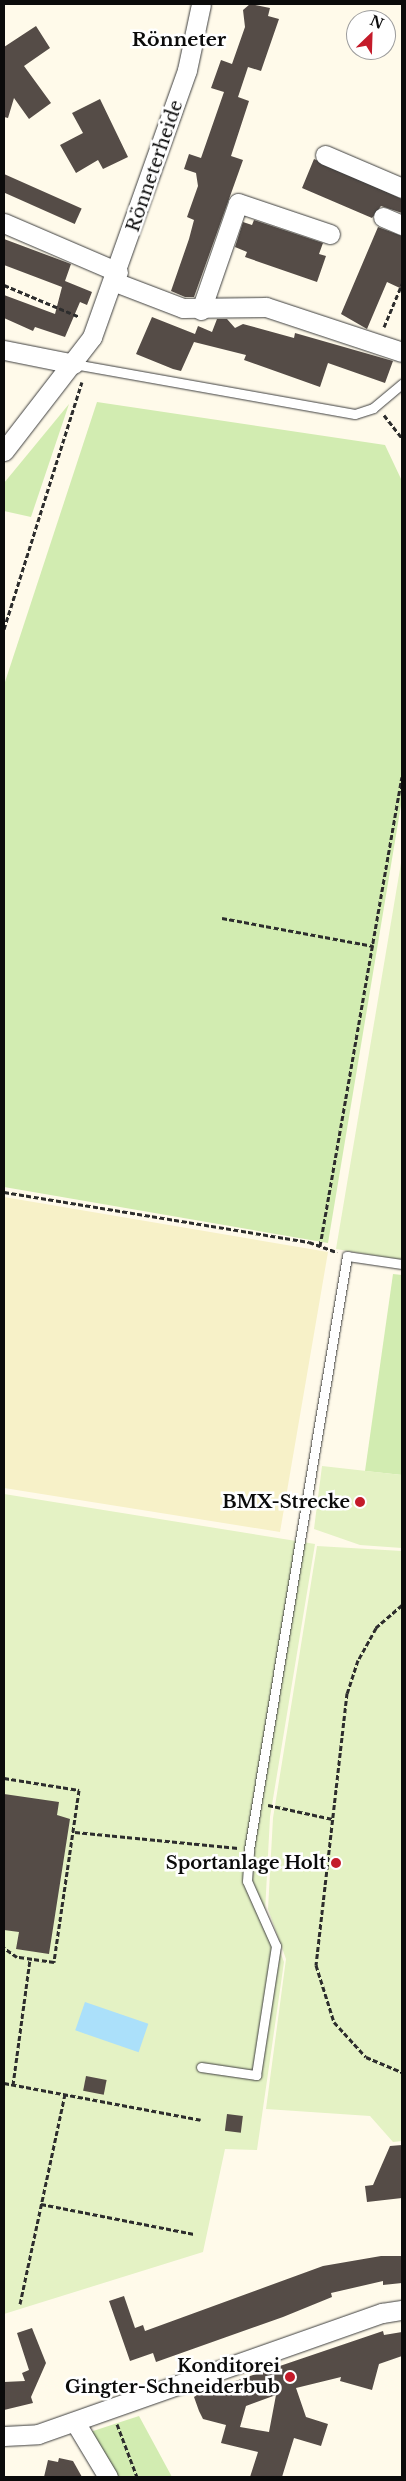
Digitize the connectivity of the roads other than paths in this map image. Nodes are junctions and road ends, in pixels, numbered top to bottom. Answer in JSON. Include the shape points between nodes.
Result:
{"nodes":[{"id":1,"x":201,"y":4,"type":"edge"},
{"id":2,"x":324,"y":156,"type":"dead end"},
{"id":3,"x":402,"y":188,"type":"edge"},
{"id":4,"x":383,"y":217,"type":"dead end"},
{"id":5,"x":4,"y":224,"type":"edge"},
{"id":6,"x":402,"y":225,"type":"edge"},
{"id":7,"x":330,"y":234,"type":"dead end"},
{"id":8,"x":117,"y":277,"type":"junction"},
{"id":9,"x":201,"y":310,"type":"junction"},
{"id":10,"x":4,"y":350,"type":"edge"},
{"id":11,"x":402,"y":352,"type":"edge"},
{"id":12,"x":80,"y":367,"type":"junction"},
{"id":13,"x":402,"y":384,"type":"edge"},
{"id":14,"x":4,"y":451,"type":"edge"},
{"id":15,"x":402,"y":1264,"type":"edge"},
{"id":16,"x":201,"y":2067,"type":"dead end"},
{"id":17,"x":402,"y":2310,"type":"edge"},
{"id":18,"x":75,"y":2422,"type":"junction"},
{"id":19,"x":4,"y":2436,"type":"edge"},
{"id":20,"x":108,"y":2477,"type":"edge"}],
"edges":[{"from":1,"to":8,"type":"street","name":"Rönneterheide","via":[[187,70]]},
{"from":2,"to":3,"type":"street"},
{"from":4,"to":6,"type":"street"},
{"from":5,"to":8,"type":"street"},
{"from":7,"to":9,"type":"street","via":[[238,203]]},
{"from":8,"to":9,"type":"street","via":[[182,308]]},
{"from":8,"to":12,"type":"street","name":"Rönneterheide"},
{"from":9,"to":11,"type":"street","via":[[266,307]]},
{"from":10,"to":12,"type":"street"},
{"from":12,"to":13,"type":"lane","via":[[355,414],[373,408]]},
{"from":12,"to":14,"type":"street","name":"Rönneterheide"},
{"from":15,"to":16,"type":"lane","via":[[347,1256],[249,1849],[247,1881],[276,1946],[256,2075]]},
{"from":17,"to":18,"type":"street","via":[[382,2313]]},
{"from":18,"to":19,"type":"street","via":[[38,2434]]},
{"from":18,"to":20,"type":"street"}]}
